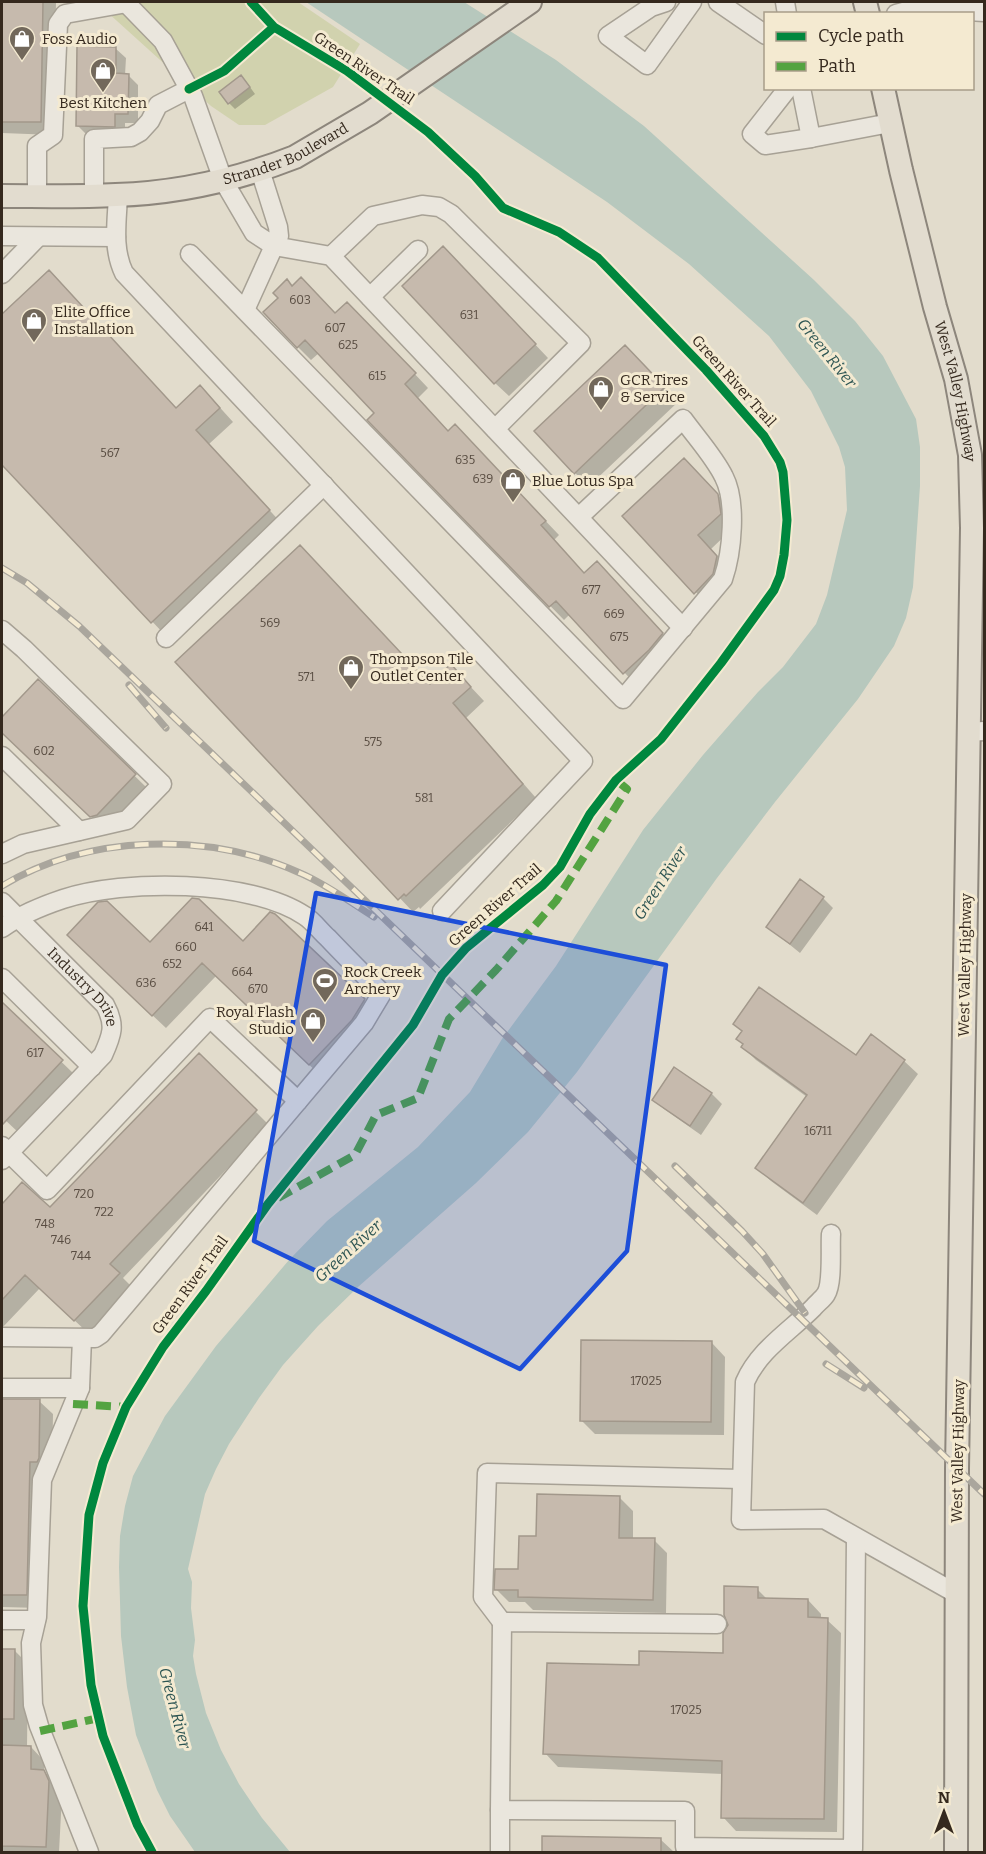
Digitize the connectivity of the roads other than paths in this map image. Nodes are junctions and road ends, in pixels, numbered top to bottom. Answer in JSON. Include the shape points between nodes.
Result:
{"nodes":[{"id":1,"x":126,"y":2,"type":"edge"},
{"id":2,"x":530,"y":2,"type":"edge"},
{"id":3,"x":666,"y":2,"type":"edge"},
{"id":4,"x":692,"y":2,"type":"edge"},
{"id":5,"x":718,"y":2,"type":"edge"},
{"id":6,"x":923,"y":5,"type":"edge"},
{"id":7,"x":903,"y":12,"type":"edge"},
{"id":8,"x":984,"y":12,"type":"edge"},
{"id":9,"x":764,"y":34,"type":"edge"},
{"id":10,"x":189,"y":89,"type":"junction"},
{"id":11,"x":786,"y":90,"type":"edge"},
{"id":12,"x":801,"y":90,"type":"edge"},
{"id":13,"x":882,"y":90,"type":"edge"},
{"id":14,"x":890,"y":123,"type":"junction"},
{"id":15,"x":811,"y":138,"type":"junction"},
{"id":16,"x":260,"y":170,"type":"junction"},
{"id":17,"x":223,"y":180,"type":"junction"},
{"id":18,"x":94,"y":195,"type":"junction"},
{"id":19,"x":118,"y":195,"type":"junction"},
{"id":20,"x":2,"y":196,"type":"edge"},
{"id":21,"x":38,"y":196,"type":"junction"},
{"id":22,"x":2,"y":236,"type":"edge"},
{"id":23,"x":38,"y":237,"type":"junction"},
{"id":24,"x":116,"y":237,"type":"junction"},
{"id":25,"x":274,"y":246,"type":"junction"},
{"id":26,"x":418,"y":250,"type":"dead end"},
{"id":27,"x":190,"y":254,"type":"dead end"},
{"id":28,"x":332,"y":256,"type":"junction"},
{"id":29,"x":2,"y":274,"type":"edge"},
{"id":30,"x":370,"y":297,"type":"junction"},
{"id":31,"x":245,"y":310,"type":"junction"},
{"id":32,"x":495,"y":429,"type":"junction"},
{"id":33,"x":324,"y":485,"type":"junction"},
{"id":34,"x":579,"y":518,"type":"junction"},
{"id":35,"x":683,"y":628,"type":"junction"},
{"id":36,"x":2,"y":630,"type":"edge"},
{"id":37,"x":166,"y":638,"type":"dead end"},
{"id":38,"x":976,"y":731,"type":"edge"},
{"id":39,"x":2,"y":756,"type":"edge"},
{"id":40,"x":79,"y":831,"type":"junction"},
{"id":41,"x":2,"y":854,"type":"edge"},
{"id":42,"x":2,"y":902,"type":"edge"},
{"id":43,"x":442,"y":912,"type":"dead end"},
{"id":44,"x":17,"y":917,"type":"junction"},
{"id":45,"x":2,"y":928,"type":"edge"},
{"id":46,"x":2,"y":978,"type":"edge"},
{"id":47,"x":92,"y":1067,"type":"junction"},
{"id":48,"x":298,"y":1101,"type":"junction"},
{"id":49,"x":4,"y":1153,"type":"edge"},
{"id":50,"x":831,"y":1234,"type":"dead end"},
{"id":51,"x":2,"y":1337,"type":"edge"},
{"id":52,"x":82,"y":1338,"type":"junction"},
{"id":53,"x":2,"y":1388,"type":"edge"},
{"id":54,"x":81,"y":1388,"type":"junction"},
{"id":55,"x":741,"y":1479,"type":"junction"},
{"id":56,"x":856,"y":1538,"type":"junction"},
{"id":57,"x":957,"y":1594,"type":"junction"},
{"id":58,"x":2,"y":1620,"type":"edge"},
{"id":59,"x":36,"y":1620,"type":"junction"},
{"id":60,"x":502,"y":1622,"type":"junction"},
{"id":61,"x":717,"y":1624,"type":"dead end"},
{"id":62,"x":500,"y":1810,"type":"junction"},
{"id":63,"x":855,"y":1851,"type":"edge"},
{"id":64,"x":89,"y":1852,"type":"edge"},
{"id":65,"x":500,"y":1852,"type":"edge"},
{"id":66,"x":956,"y":1852,"type":"edge"}],
"edges":[{"from":1,"to":10,"type":"street","via":[[163,41]]},
{"from":1,"to":21,"type":"street","via":[[65,14],[58,24],[54,135],[38,146]]},
{"from":2,"to":16,"type":"main road","name":"Strander Boulevard","via":[[370,113],[295,157]]},
{"from":3,"to":4,"type":"street","via":[[651,7],[608,36],[647,65]]},
{"from":5,"to":9,"type":"street"},
{"from":6,"to":7,"type":"street"},
{"from":6,"to":8,"type":"street"},
{"from":10,"to":17,"type":"street"},
{"from":10,"to":18,"type":"street","via":[[158,105],[150,121],[131,138],[94,139]]},
{"from":11,"to":15,"type":"street","via":[[752,134],[765,145]]},
{"from":12,"to":15,"type":"street"},
{"from":13,"to":14,"type":"main road","name":"West Valley Highway"},
{"from":14,"to":15,"type":"street"},
{"from":14,"to":38,"type":"main road","name":"West Valley Highway","via":[[956,378],[970,455]]},
{"from":16,"to":17,"type":"main road","name":"Strander Boulevard"},
{"from":16,"to":25,"type":"street","via":[[279,227]]},
{"from":17,"to":19,"type":"main road","name":"Strander Boulevard"},
{"from":17,"to":25,"type":"street","via":[[254,233]]},
{"from":18,"to":19,"type":"main road","name":"Strander Boulevard"},
{"from":18,"to":21,"type":"main road","name":"Strander Boulevard"},
{"from":19,"to":24,"type":"street"},
{"from":20,"to":21,"type":"main road","name":"Strander Boulevard"},
{"from":22,"to":23,"type":"street"},
{"from":23,"to":24,"type":"street"},
{"from":23,"to":29,"type":"street"},
{"from":24,"to":33,"type":"street","via":[[117,260],[124,273]]},
{"from":25,"to":28,"type":"street"},
{"from":25,"to":31,"type":"street"},
{"from":26,"to":30,"type":"street"},
{"from":27,"to":31,"type":"street"},
{"from":28,"to":30,"type":"street"},
{"from":28,"to":32,"type":"street","via":[[372,216],[422,205],[439,207],[451,214],[581,343]]},
{"from":30,"to":32,"type":"street"},
{"from":31,"to":35,"type":"street","via":[[623,699]]},
{"from":32,"to":34,"type":"street"},
{"from":33,"to":37,"type":"street"},
{"from":33,"to":43,"type":"street","via":[[583,760]]},
{"from":34,"to":35,"type":"street"},
{"from":34,"to":35,"type":"street","via":[[683,419],[725,478],[732,506],[730,555],[723,579]]},
{"from":36,"to":40,"type":"street","via":[[162,784],[127,820]]},
{"from":38,"to":57,"type":"main road","name":"West Valley Highway"},
{"from":39,"to":40,"type":"street"},
{"from":40,"to":41,"type":"street","via":[[23,844]]},
{"from":42,"to":44,"type":"street","name":"Industry Drive"},
{"from":44,"to":45,"type":"street"},
{"from":44,"to":47,"type":"street","name":"Industry Drive","via":[[105,1005],[112,1017],[110,1041]]},
{"from":44,"to":48,"type":"street","via":[[64,898],[162,885],[255,896],[306,916],[382,993],[364,1023]]},
{"from":46,"to":47,"type":"street"},
{"from":47,"to":49,"type":"street","name":"Industry Drive"},
{"from":48,"to":49,"type":"street","via":[[210,1018],[47,1190]]},
{"from":48,"to":52,"type":"street","via":[[101,1334]]},
{"from":50,"to":55,"type":"street","via":[[827,1294],[772,1344],[751,1368],[745,1382]]},
{"from":51,"to":52,"type":"street"},
{"from":52,"to":54,"type":"street"},
{"from":53,"to":54,"type":"street"},
{"from":54,"to":59,"type":"street","via":[[42,1480]]},
{"from":55,"to":56,"type":"street","via":[[741,1520],[824,1519]]},
{"from":55,"to":60,"type":"street","via":[[488,1473],[483,1597]]},
{"from":56,"to":57,"type":"street"},
{"from":56,"to":63,"type":"street"},
{"from":57,"to":66,"type":"main road","name":"West Valley Highway"},
{"from":58,"to":59,"type":"street"},
{"from":59,"to":64,"type":"street","via":[[31,1643],[33,1705]]},
{"from":60,"to":61,"type":"street"},
{"from":60,"to":62,"type":"street"},
{"from":62,"to":63,"type":"street","via":[[685,1811],[685,1847]]},
{"from":62,"to":65,"type":"street"}]}
